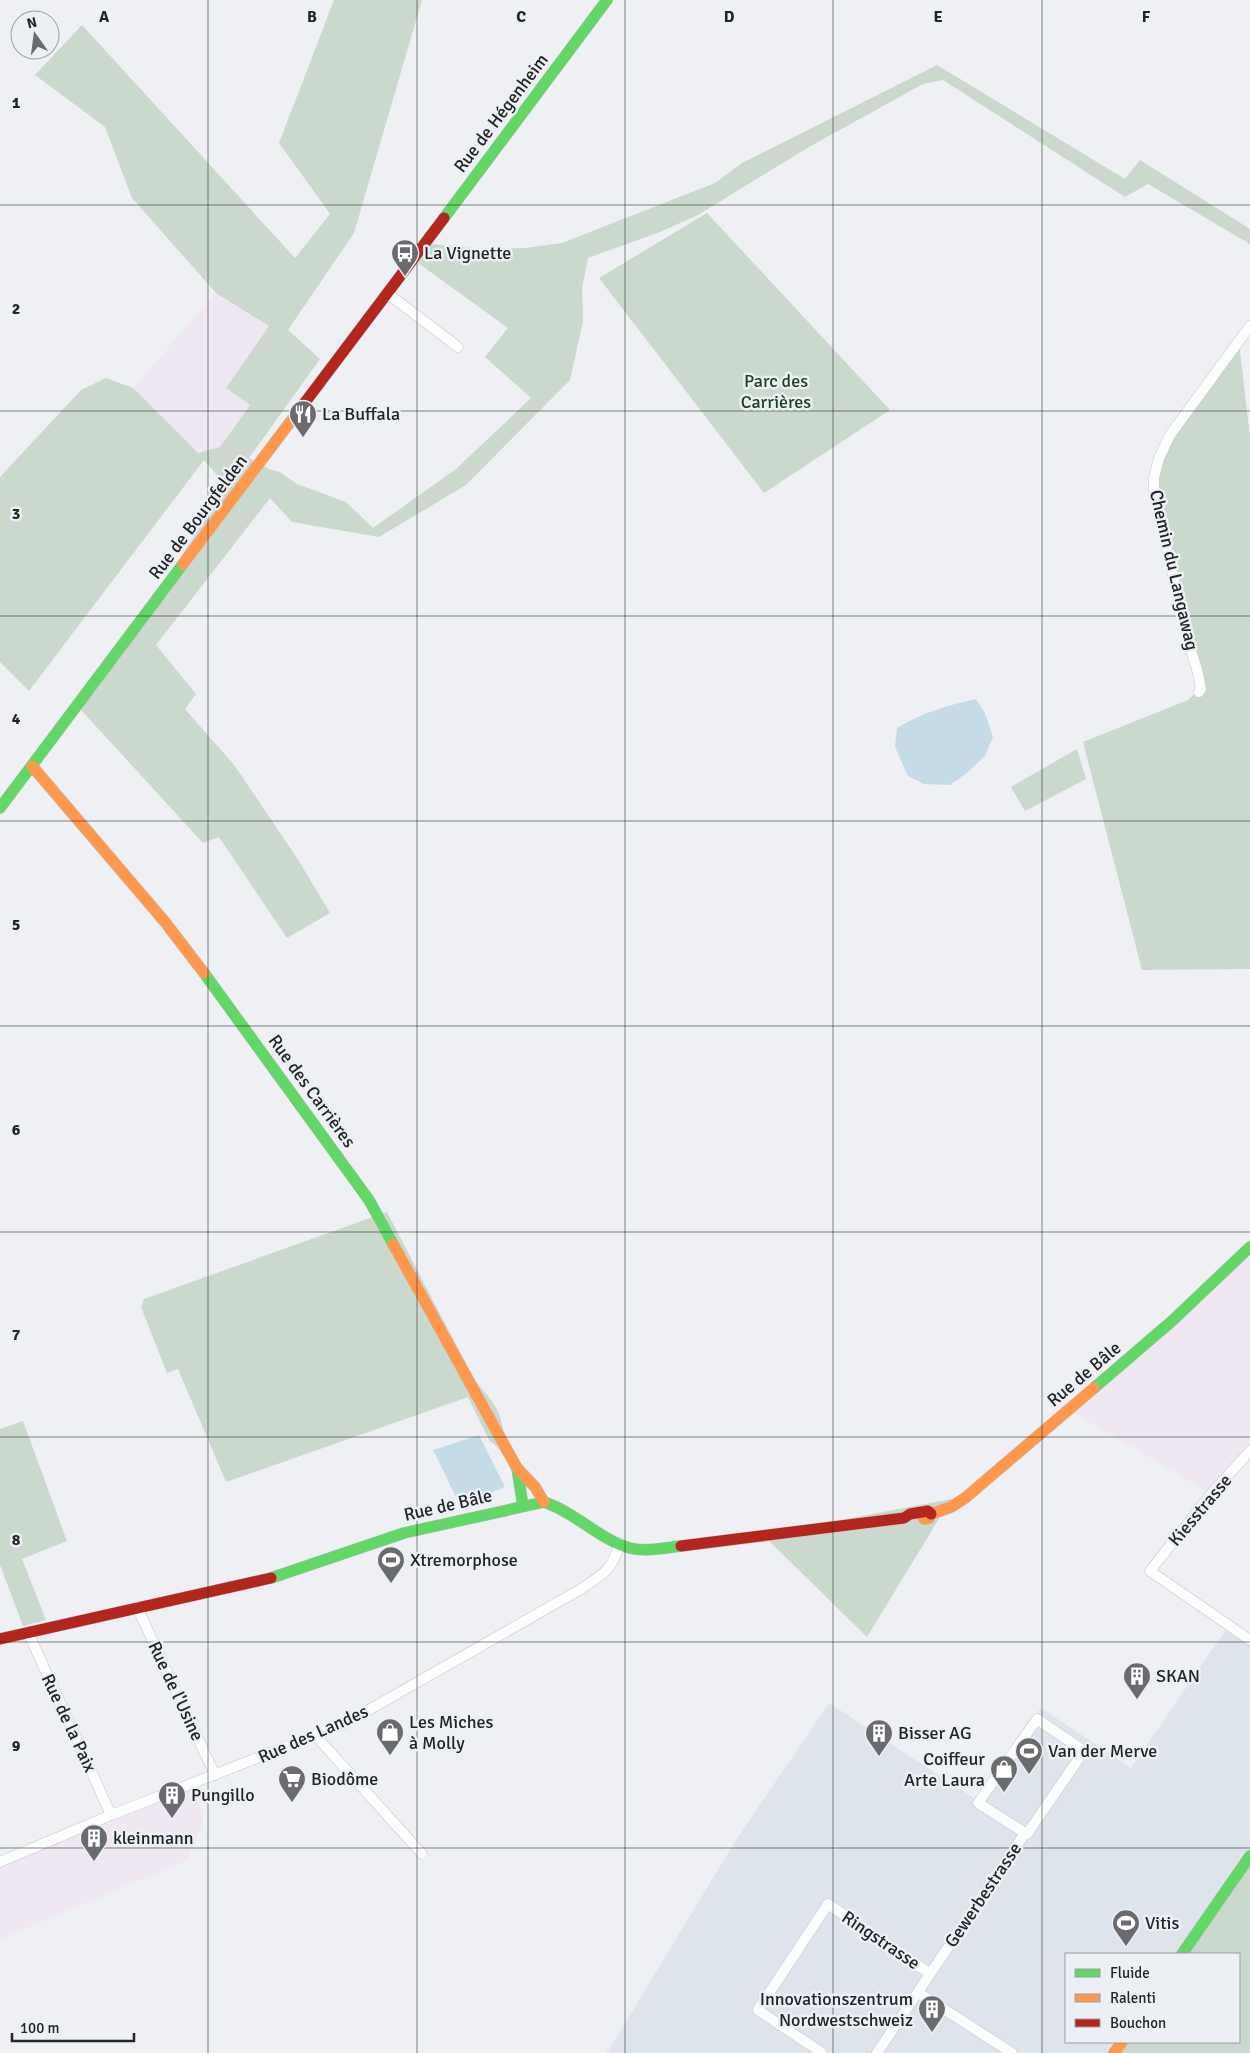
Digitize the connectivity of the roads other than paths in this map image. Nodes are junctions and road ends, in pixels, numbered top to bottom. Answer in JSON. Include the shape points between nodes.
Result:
{"nodes":[{"id":1,"x":607,"y":0,"type":"edge"},
{"id":2,"x":422,"y":246,"type":"joint"},
{"id":3,"x":387,"y":293,"type":"junction"},
{"id":4,"x":1250,"y":326,"type":"edge"},
{"id":5,"x":458,"y":347,"type":"dead end"},
{"id":6,"x":1199,"y":692,"type":"dead end"},
{"id":7,"x":32,"y":766,"type":"junction"},
{"id":8,"x":0,"y":808,"type":"edge"},
{"id":9,"x":1250,"y":1247,"type":"edge"},
{"id":10,"x":1248,"y":1456,"type":"edge"},
{"id":11,"x":517,"y":1468,"type":"junction"},
{"id":12,"x":544,"y":1502,"type":"junction"},
{"id":13,"x":523,"y":1506,"type":"junction"},
{"id":14,"x":620,"y":1543,"type":"junction"},
{"id":15,"x":137,"y":1607,"type":"junction"},
{"id":16,"x":28,"y":1632,"type":"junction"},
{"id":17,"x":0,"y":1639,"type":"edge"},
{"id":18,"x":1250,"y":1640,"type":"edge"},
{"id":19,"x":315,"y":1735,"type":"junction"},
{"id":20,"x":215,"y":1775,"type":"junction"},
{"id":21,"x":111,"y":1815,"type":"junction"},
{"id":22,"x":1027,"y":1834,"type":"dead end"},
{"id":23,"x":422,"y":1854,"type":"dead end"},
{"id":24,"x":1250,"y":1856,"type":"edge"},
{"id":25,"x":0,"y":1862,"type":"edge"},
{"id":26,"x":1183,"y":1953,"type":"edge"},
{"id":27,"x":929,"y":1973,"type":"junction"},
{"id":28,"x":919,"y":1993,"type":"junction"},
{"id":29,"x":822,"y":2053,"type":"edge"},
{"id":30,"x":877,"y":2053,"type":"edge"},
{"id":31,"x":1012,"y":2053,"type":"edge"}],
"edges":[{"from":1,"to":2,"type":"street","name":"Rue de Hégenheim"},
{"from":2,"to":3,"type":"street","name":"Rue de Bourgfelden"},
{"from":3,"to":5,"type":"street"},
{"from":3,"to":7,"type":"street","name":"Rue de Bourgfelden"},
{"from":4,"to":6,"type":"street","name":"Chemin du Langawag","via":[[1170,435],[1154,478],[1159,515],[1197,670]]},
{"from":7,"to":8,"type":"street","name":"Rue de Bourgfelden"},
{"from":7,"to":11,"type":"street","name":"Rue des Carrières","via":[[165,922],[369,1200]]},
{"from":9,"to":14,"type":"street","name":"Rue de Bâle","via":[[1172,1322],[951,1508],[931,1514],[929,1518],[909,1521],[904,1518],[655,1549],[627,1547]]},
{"from":10,"to":18,"type":"street","name":"Kiesstrasse","via":[[1211,1494],[1150,1570]]},
{"from":11,"to":12,"type":"street","name":"Rue des Carrières"},
{"from":11,"to":13,"type":"street","name":"Rue des Carrières"},
{"from":12,"to":13,"type":"street","name":"Rue de Bâle"},
{"from":12,"to":14,"type":"street","name":"Rue de Bâle","via":[[559,1506]]},
{"from":13,"to":15,"type":"street","name":"Rue de Bâle","via":[[404,1533],[268,1579]]},
{"from":14,"to":19,"type":"street","name":"Rue des Landes","via":[[612,1566],[581,1589],[354,1719]]},
{"from":15,"to":16,"type":"street","name":"Rue de Bâle"},
{"from":15,"to":20,"type":"street","name":"Rue de l'Usine"},
{"from":16,"to":17,"type":"street","name":"Rue de Bâle"},
{"from":16,"to":21,"type":"street","name":"Rue de la Paix"},
{"from":19,"to":20,"type":"street","name":"Rue des Landes"},
{"from":19,"to":23,"type":"street"},
{"from":20,"to":21,"type":"street","name":"Rue des Landes"},
{"from":21,"to":25,"type":"street","name":"Rue des Landes"},
{"from":22,"to":27,"type":"street","name":"Gewerbestrasse","via":[[1084,1751],[1037,1719],[978,1803],[1025,1833]]},
{"from":24,"to":26,"type":"street"},
{"from":27,"to":28,"type":"street","name":"Gewerbestrasse"},
{"from":27,"to":29,"type":"street","name":"Ringstrasse","via":[[828,1904],[758,2010]]},
{"from":28,"to":30,"type":"street","name":"Gewerbestrasse"},
{"from":28,"to":31,"type":"street"}]}
